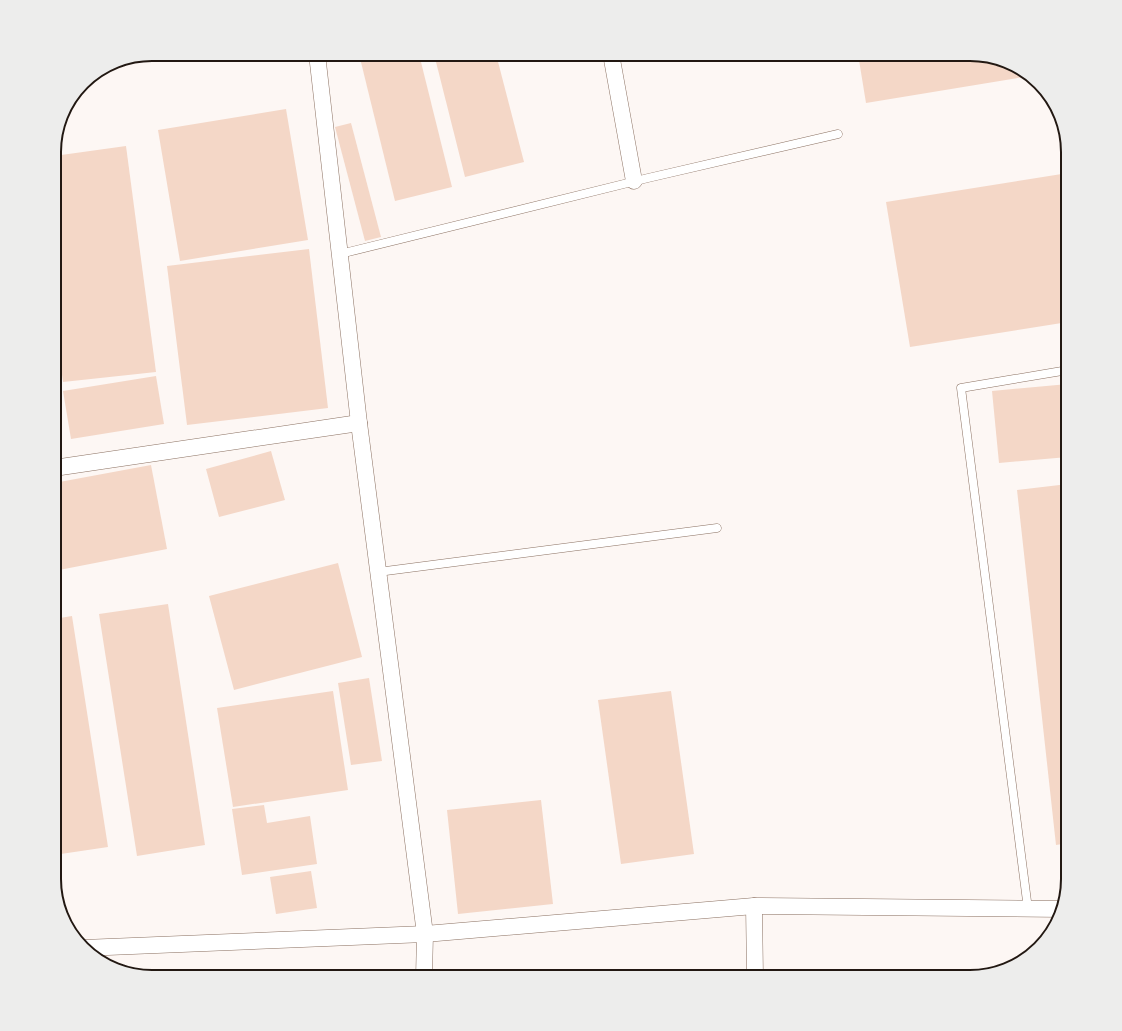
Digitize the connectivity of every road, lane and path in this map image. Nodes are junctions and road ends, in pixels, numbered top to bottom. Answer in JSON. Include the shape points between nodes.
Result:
{"nodes":[{"id":1,"x":318,"y":61,"type":"edge"},
{"id":2,"x":612,"y":61,"type":"edge"},
{"id":3,"x":838,"y":134,"type":"dead end"},
{"id":4,"x":634,"y":181,"type":"junction"},
{"id":5,"x":340,"y":254,"type":"junction"},
{"id":6,"x":1061,"y":371,"type":"edge"},
{"id":7,"x":359,"y":423,"type":"junction"},
{"id":8,"x":61,"y":467,"type":"edge"},
{"id":9,"x":717,"y":528,"type":"dead end"},
{"id":10,"x":378,"y":572,"type":"junction"},
{"id":11,"x":754,"y":906,"type":"junction"},
{"id":12,"x":1028,"y":909,"type":"junction"},
{"id":13,"x":1056,"y":909,"type":"edge"},
{"id":14,"x":425,"y":934,"type":"junction"},
{"id":15,"x":93,"y":948,"type":"edge"},
{"id":16,"x":424,"y":970,"type":"edge"},
{"id":17,"x":755,"y":970,"type":"edge"}],
"edges":[{"from":1,"to":5,"type":"street"},
{"from":2,"to":4,"type":"street"},
{"from":3,"to":4,"type":"lane"},
{"from":4,"to":5,"type":"lane"},
{"from":5,"to":7,"type":"street"},
{"from":6,"to":12,"type":"lane","via":[[960,388]]},
{"from":7,"to":8,"type":"street"},
{"from":7,"to":10,"type":"street"},
{"from":9,"to":10,"type":"lane"},
{"from":10,"to":14,"type":"street"},
{"from":11,"to":12,"type":"street"},
{"from":11,"to":14,"type":"street"},
{"from":11,"to":17,"type":"street"},
{"from":12,"to":13,"type":"street"},
{"from":14,"to":15,"type":"street"},
{"from":14,"to":16,"type":"street"}]}
